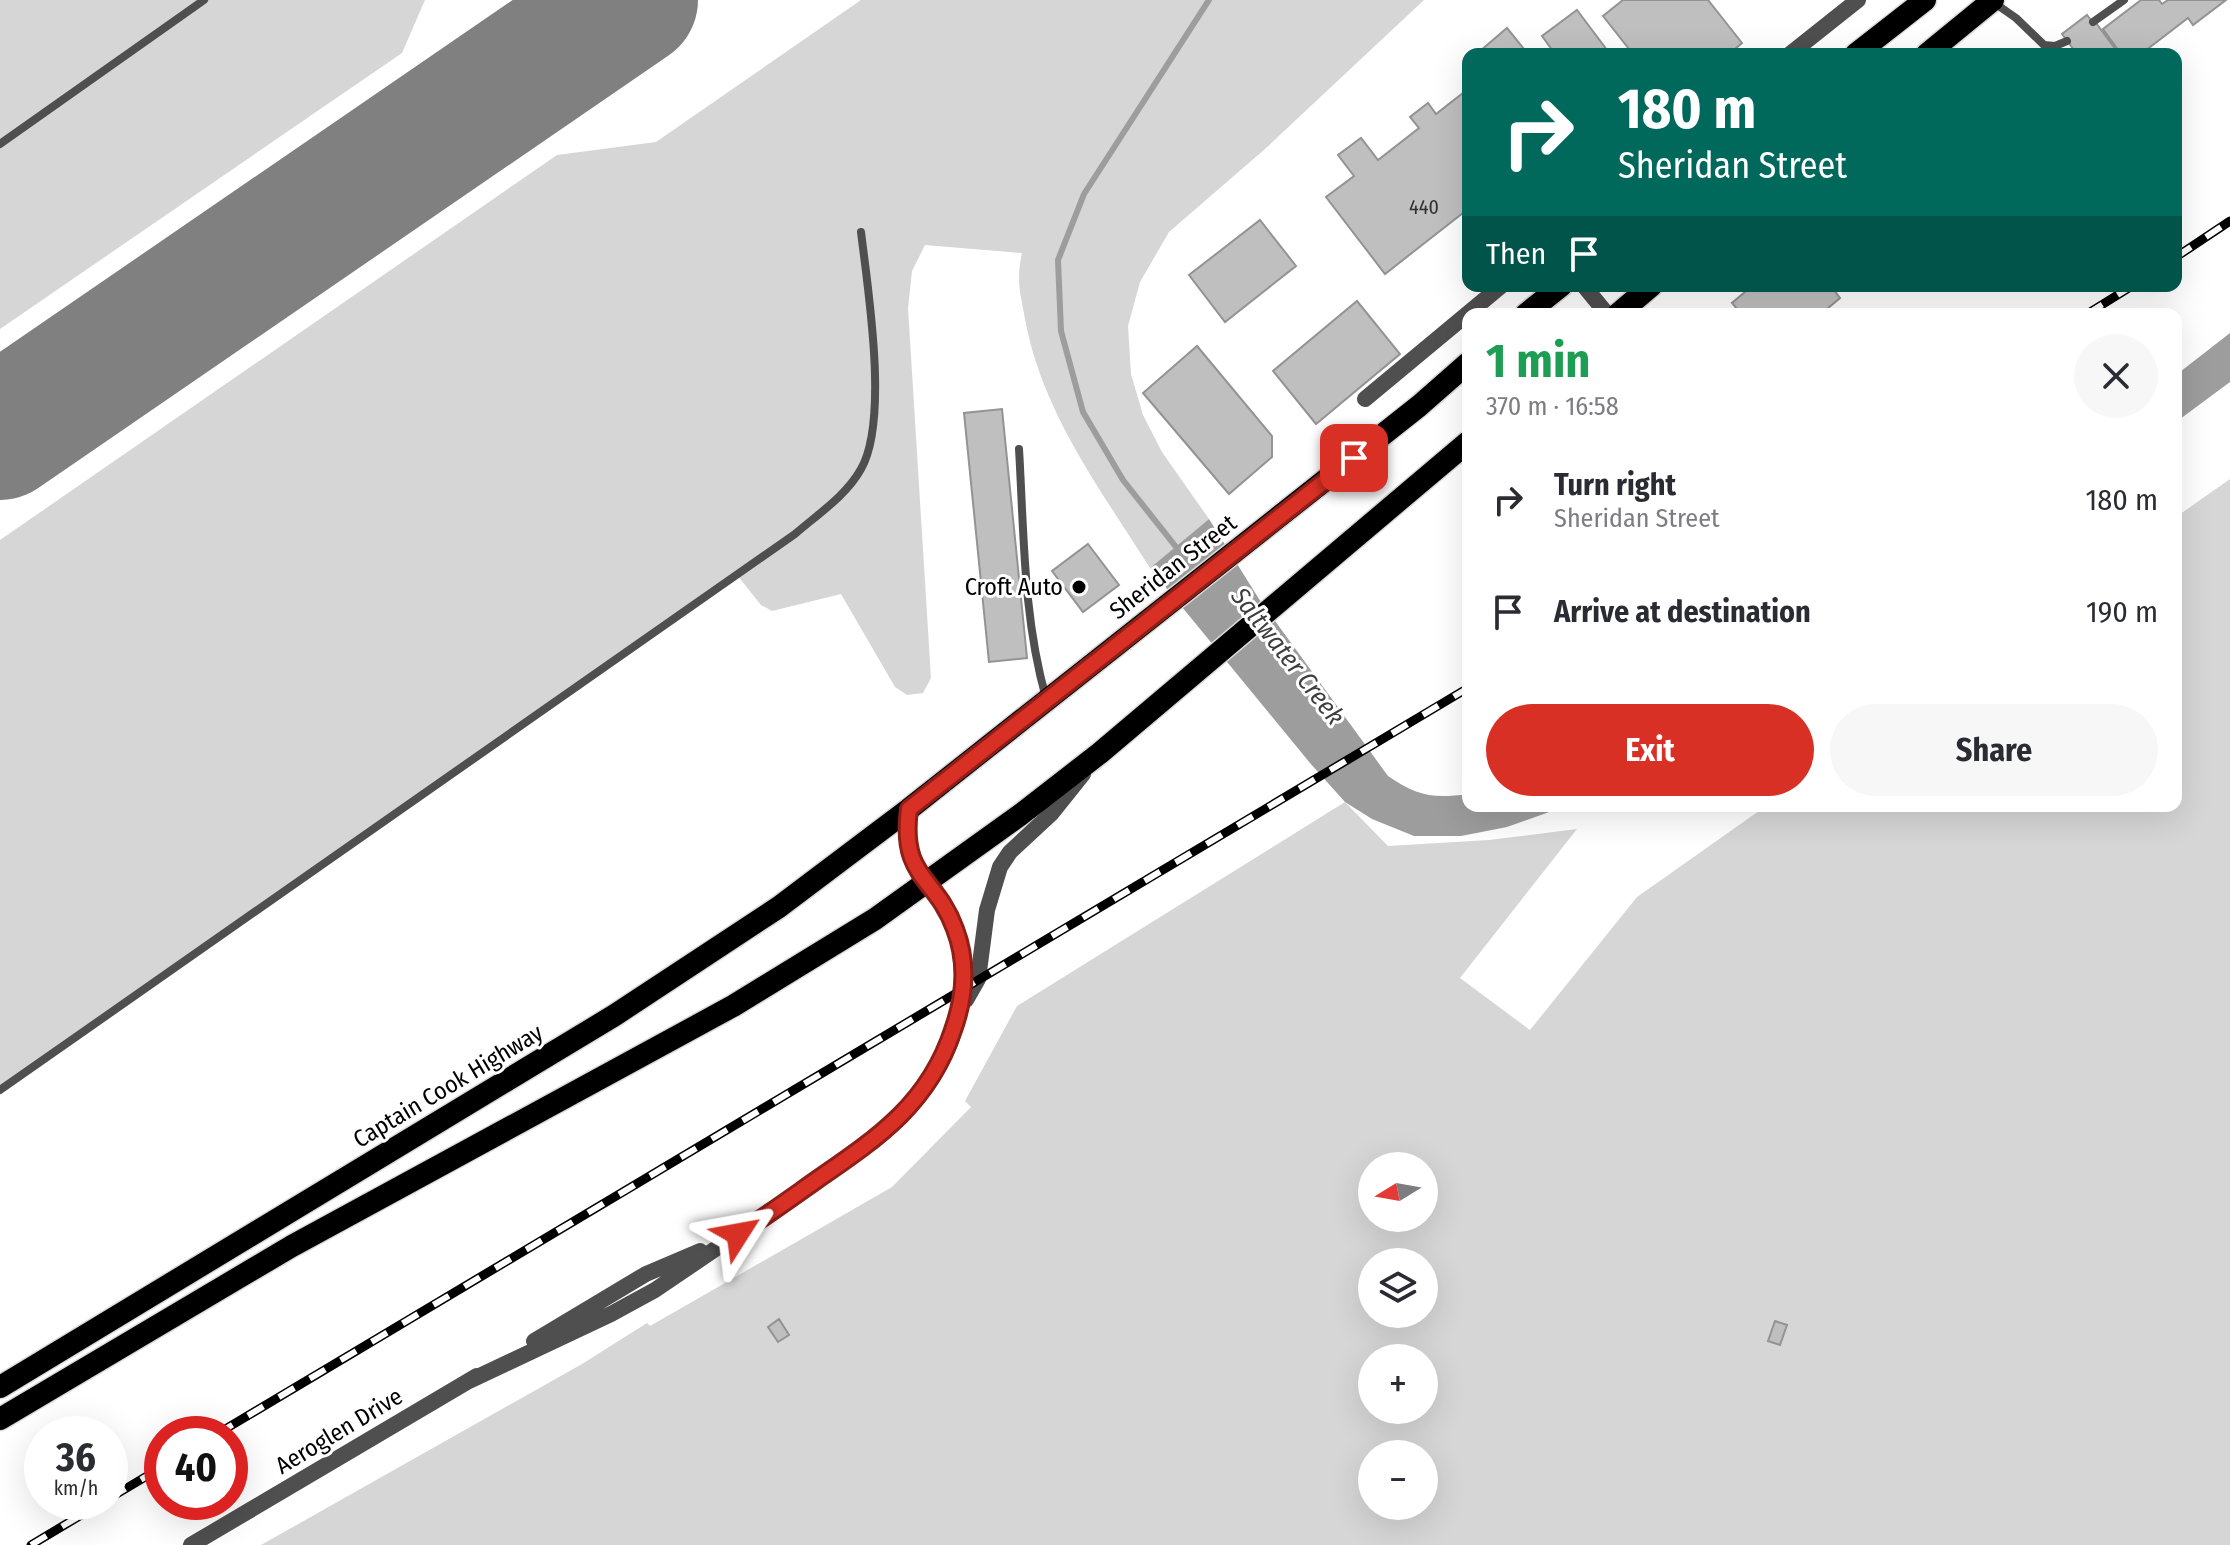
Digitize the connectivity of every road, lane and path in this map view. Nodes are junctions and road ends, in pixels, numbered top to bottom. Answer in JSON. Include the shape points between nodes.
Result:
{"nodes":[{"id":1,"x":204,"y":0,"type":"edge"},
{"id":2,"x":1858,"y":0,"type":"edge"},
{"id":3,"x":1925,"y":0,"type":"edge"},
{"id":4,"x":2124,"y":0,"type":"edge"},
{"id":5,"x":1992,"y":1,"type":"edge"},
{"id":6,"x":2093,"y":22,"type":"dead end"},
{"id":7,"x":2067,"y":41,"type":"dead end"},
{"id":8,"x":1798,"y":48,"type":"edge"},
{"id":9,"x":1864,"y":48,"type":"edge"},
{"id":10,"x":1934,"y":48,"type":"edge"},
{"id":11,"x":0,"y":144,"type":"edge"},
{"id":12,"x":861,"y":232,"type":"dead end"},
{"id":13,"x":1494,"y":292,"type":"edge"},
{"id":14,"x":1554,"y":292,"type":"edge"},
{"id":15,"x":1589,"y":292,"type":"edge"},
{"id":16,"x":1644,"y":292,"type":"edge"},
{"id":17,"x":1475,"y":308,"type":"edge"},
{"id":18,"x":1534,"y":308,"type":"edge"},
{"id":19,"x":1602,"y":308,"type":"edge"},
{"id":20,"x":1625,"y":308,"type":"edge"},
{"id":21,"x":1462,"y":318,"type":"edge"},
{"id":22,"x":1462,"y":368,"type":"edge"},
{"id":23,"x":1365,"y":399,"type":"dead end"},
{"id":24,"x":1462,"y":447,"type":"edge"},
{"id":25,"x":1019,"y":449,"type":"dead end"},
{"id":26,"x":1047,"y":700,"type":"junction"},
{"id":27,"x":1100,"y":753,"type":"junction"},
{"id":28,"x":909,"y":809,"type":"junction"},
{"id":29,"x":925,"y":883,"type":"junction"},
{"id":30,"x":960,"y":1012,"type":"junction"},
{"id":31,"x":0,"y":1090,"type":"edge"},
{"id":32,"x":0,"y":1387,"type":"edge"},
{"id":33,"x":0,"y":1419,"type":"edge"},
{"id":34,"x":191,"y":1545,"type":"edge"}],
"edges":[{"from":1,"to":11,"type":"lane"},
{"from":2,"to":8,"type":"street"},
{"from":3,"to":9,"type":"highway"},
{"from":4,"to":6,"type":"lane"},
{"from":5,"to":7,"type":"lane","via":[[2044,45]]},
{"from":5,"to":10,"type":"highway"},
{"from":12,"to":31,"type":"lane","via":[[871,311],[875,432],[862,468],[845,491],[795,534]]},
{"from":13,"to":17,"type":"street"},
{"from":14,"to":18,"type":"highway"},
{"from":15,"to":19,"type":"street"},
{"from":16,"to":20,"type":"highway"},
{"from":21,"to":23,"type":"street"},
{"from":22,"to":26,"type":"highway","name":"Sheridan Street"},
{"from":24,"to":27,"type":"highway"},
{"from":25,"to":26,"type":"lane","via":[[1030,622]]},
{"from":26,"to":28,"type":"highway","name":"Sheridan Street"},
{"from":27,"to":29,"type":"highway"},
{"from":27,"to":30,"type":"street","name":"Aeroglen Drive","via":[[1000,867],[987,910],[978,979]]},
{"from":28,"to":29,"type":"street","name":"Aeroglen Drive","via":[[907,843]]},
{"from":28,"to":32,"type":"highway","name":"Captain Cook Highway","via":[[779,907],[639,1000]]},
{"from":29,"to":30,"type":"street","name":"Aeroglen Drive","via":[[956,932],[965,986]]},
{"from":29,"to":33,"type":"highway","via":[[733,1006],[292,1246]]},
{"from":30,"to":34,"type":"street","name":"Aeroglen Drive","via":[[931,1080],[871,1143],[738,1234],[635,1280]]}]}
